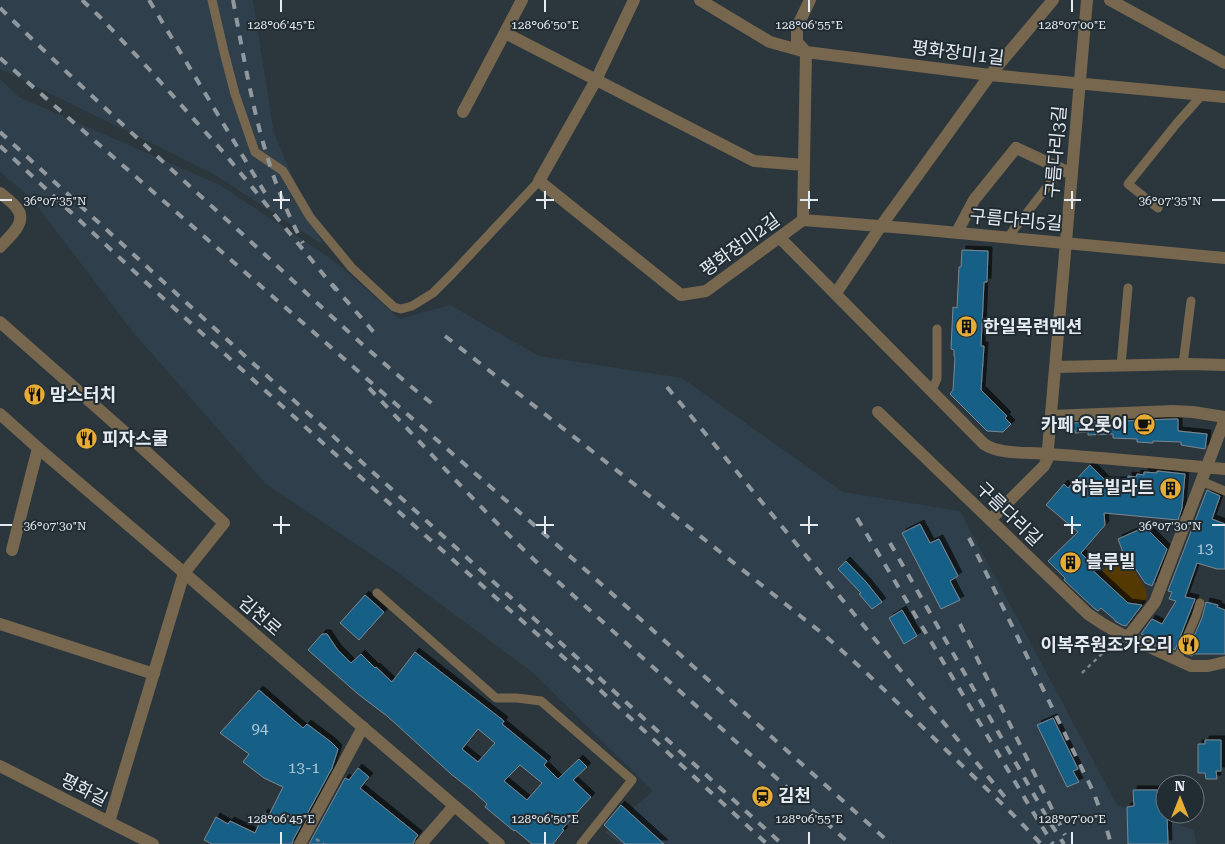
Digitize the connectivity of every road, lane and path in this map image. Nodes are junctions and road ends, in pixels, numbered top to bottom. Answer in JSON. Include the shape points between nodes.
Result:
{"nodes":[{"id":1,"x":212,"y":0,"type":"edge"},
{"id":2,"x":522,"y":0,"type":"edge"},
{"id":3,"x":634,"y":0,"type":"edge"},
{"id":4,"x":700,"y":0,"type":"edge"},
{"id":5,"x":810,"y":0,"type":"edge"},
{"id":6,"x":1054,"y":0,"type":"edge"},
{"id":7,"x":1087,"y":0,"type":"edge"},
{"id":8,"x":1110,"y":0,"type":"edge"},
{"id":9,"x":505,"y":33,"type":"junction"},
{"id":10,"x":806,"y":52,"type":"junction"},
{"id":11,"x":1225,"y":64,"type":"edge"},
{"id":12,"x":990,"y":76,"type":"junction"},
{"id":13,"x":596,"y":80,"type":"junction"},
{"id":14,"x":1080,"y":83,"type":"junction"},
{"id":15,"x":1202,"y":95,"type":"junction"},
{"id":16,"x":1225,"y":97,"type":"edge"},
{"id":17,"x":463,"y":112,"type":"dead end"},
{"id":18,"x":804,"y":165,"type":"junction"},
{"id":19,"x":1067,"y":172,"type":"junction"},
{"id":20,"x":539,"y":181,"type":"junction"},
{"id":21,"x":0,"y":193,"type":"edge"},
{"id":22,"x":1158,"y":208,"type":"dead end"},
{"id":23,"x":803,"y":220,"type":"junction"},
{"id":24,"x":881,"y":226,"type":"junction"},
{"id":25,"x":956,"y":232,"type":"junction"},
{"id":26,"x":1008,"y":237,"type":"junction"},
{"id":27,"x":780,"y":238,"type":"junction"},
{"id":28,"x":1066,"y":242,"type":"junction"},
{"id":29,"x":0,"y":247,"type":"edge"},
{"id":30,"x":1225,"y":258,"type":"edge"},
{"id":31,"x":1128,"y":288,"type":"dead end"},
{"id":32,"x":836,"y":293,"type":"junction"},
{"id":33,"x":1191,"y":301,"type":"dead end"},
{"id":34,"x":0,"y":322,"type":"edge"},
{"id":35,"x":937,"y":329,"type":"dead end"},
{"id":36,"x":1183,"y":364,"type":"junction"},
{"id":37,"x":1121,"y":365,"type":"junction"},
{"id":38,"x":1225,"y":365,"type":"edge"},
{"id":39,"x":1055,"y":367,"type":"junction"},
{"id":40,"x":932,"y":390,"type":"junction"},
{"id":41,"x":878,"y":412,"type":"dead end"},
{"id":42,"x":0,"y":414,"type":"edge"},
{"id":43,"x":1051,"y":416,"type":"junction"},
{"id":44,"x":1225,"y":418,"type":"edge"},
{"id":45,"x":38,"y":448,"type":"junction"},
{"id":46,"x":1048,"y":454,"type":"junction"},
{"id":47,"x":1206,"y":468,"type":"junction"},
{"id":48,"x":1225,"y":469,"type":"edge"},
{"id":49,"x":1201,"y":481,"type":"junction"},
{"id":50,"x":1225,"y":491,"type":"edge"},
{"id":51,"x":990,"y":520,"type":"junction"},
{"id":52,"x":12,"y":550,"type":"dead end"},
{"id":53,"x":184,"y":573,"type":"junction"},
{"id":54,"x":377,"y":593,"type":"dead end"},
{"id":55,"x":1200,"y":603,"type":"dead end"},
{"id":56,"x":0,"y":624,"type":"edge"},
{"id":57,"x":1123,"y":635,"type":"junction"},
{"id":58,"x":1177,"y":660,"type":"junction"},
{"id":59,"x":1225,"y":662,"type":"edge"},
{"id":60,"x":1082,"y":673,"type":"dead end"},
{"id":61,"x":154,"y":674,"type":"junction"},
{"id":62,"x":363,"y":727,"type":"junction"},
{"id":63,"x":0,"y":766,"type":"edge"},
{"id":64,"x":454,"y":806,"type":"junction"},
{"id":65,"x":108,"y":822,"type":"junction"},
{"id":66,"x":153,"y":844,"type":"edge"},
{"id":67,"x":300,"y":844,"type":"edge"},
{"id":68,"x":421,"y":844,"type":"edge"},
{"id":69,"x":499,"y":844,"type":"edge"},
{"id":70,"x":581,"y":844,"type":"edge"}],
"edges":[{"from":1,"to":20,"type":"lane","via":[[235,94],[255,152],[283,171],[310,217],[352,268],[394,307],[412,306],[433,293]]},
{"from":2,"to":9,"type":"street"},
{"from":3,"to":13,"type":"street"},
{"from":4,"to":10,"type":"street","name":"평화장미1길","via":[[770,42]]},
{"from":5,"to":10,"type":"street","name":"평화장미2길","via":[[798,27],[797,42]]},
{"from":6,"to":12,"type":"street"},
{"from":7,"to":14,"type":"street","name":"구름다리3길"},
{"from":8,"to":11,"type":"street"},
{"from":9,"to":13,"type":"street"},
{"from":9,"to":17,"type":"street"},
{"from":10,"to":12,"type":"street","name":"평화장미1길"},
{"from":10,"to":18,"type":"street","name":"평화장미2길"},
{"from":12,"to":14,"type":"street","name":"평화장미1길"},
{"from":12,"to":24,"type":"street"},
{"from":13,"to":18,"type":"street","via":[[754,161]]},
{"from":13,"to":20,"type":"street"},
{"from":14,"to":15,"type":"street","name":"평화장미1길"},
{"from":14,"to":19,"type":"street","name":"구름다리3길"},
{"from":15,"to":16,"type":"street","name":"평화장미1길"},
{"from":15,"to":22,"type":"lane","via":[[1128,184]]},
{"from":18,"to":23,"type":"street","name":"평화장미2길"},
{"from":19,"to":25,"type":"street","via":[[1016,148],[974,200]]},
{"from":19,"to":26,"type":"lane"},
{"from":19,"to":28,"type":"street","name":"구름다리3길"},
{"from":20,"to":27,"type":"street","name":"평화장미2길","via":[[681,295],[706,291]]},
{"from":21,"to":29,"type":"street","via":[[19,210],[21,217]]},
{"from":23,"to":24,"type":"street","name":"구름다리5길"},
{"from":23,"to":27,"type":"street","name":"평화장미2길"},
{"from":24,"to":25,"type":"street","name":"구름다리5길"},
{"from":24,"to":32,"type":"street"},
{"from":25,"to":26,"type":"street","name":"구름다리5길"},
{"from":26,"to":28,"type":"street","name":"구름다리5길"},
{"from":27,"to":32,"type":"street"},
{"from":28,"to":30,"type":"street","name":"구름다리5길"},
{"from":28,"to":39,"type":"street","name":"구름다리3길"},
{"from":31,"to":37,"type":"lane"},
{"from":32,"to":40,"type":"street"},
{"from":33,"to":36,"type":"lane"},
{"from":34,"to":53,"type":"street","via":[[224,523]]},
{"from":35,"to":40,"type":"lane","via":[[937,379]]},
{"from":36,"to":37,"type":"street"},
{"from":36,"to":38,"type":"street"},
{"from":37,"to":39,"type":"street"},
{"from":39,"to":43,"type":"street","name":"구름다리3길"},
{"from":40,"to":46,"type":"street","via":[[989,447],[1000,451]]},
{"from":41,"to":51,"type":"street","name":"구름다리길"},
{"from":42,"to":45,"type":"street","name":"김천로"},
{"from":43,"to":44,"type":"street","via":[[1173,411]]},
{"from":43,"to":46,"type":"street","name":"구름다리3길"},
{"from":44,"to":47,"type":"street"},
{"from":45,"to":52,"type":"street"},
{"from":45,"to":53,"type":"street","name":"김천로"},
{"from":46,"to":47,"type":"street"},
{"from":46,"to":51,"type":"street","name":"구름다리3길","via":[[1044,466]]},
{"from":47,"to":48,"type":"street"},
{"from":47,"to":49,"type":"street"},
{"from":49,"to":50,"type":"lane"},
{"from":49,"to":57,"type":"street","via":[[1155,602]]},
{"from":51,"to":57,"type":"street","name":"구름다리길","via":[[1088,614]]},
{"from":53,"to":61,"type":"street"},
{"from":53,"to":62,"type":"street","name":"김천로"},
{"from":54,"to":70,"type":"lane","via":[[496,698],[541,701],[632,780]]},
{"from":55,"to":58,"type":"lane"},
{"from":56,"to":61,"type":"street"},
{"from":57,"to":58,"type":"street","name":"구름다리길"},
{"from":57,"to":60,"type":"path"},
{"from":58,"to":59,"type":"street","name":"구름다리길","via":[[1200,667]]},
{"from":61,"to":65,"type":"street"},
{"from":62,"to":64,"type":"street","name":"김천로"},
{"from":62,"to":67,"type":"street"},
{"from":63,"to":65,"type":"street","name":"평화길"},
{"from":64,"to":68,"type":"street"},
{"from":64,"to":69,"type":"street","name":"김천로"},
{"from":65,"to":66,"type":"street","name":"평화길"}]}
